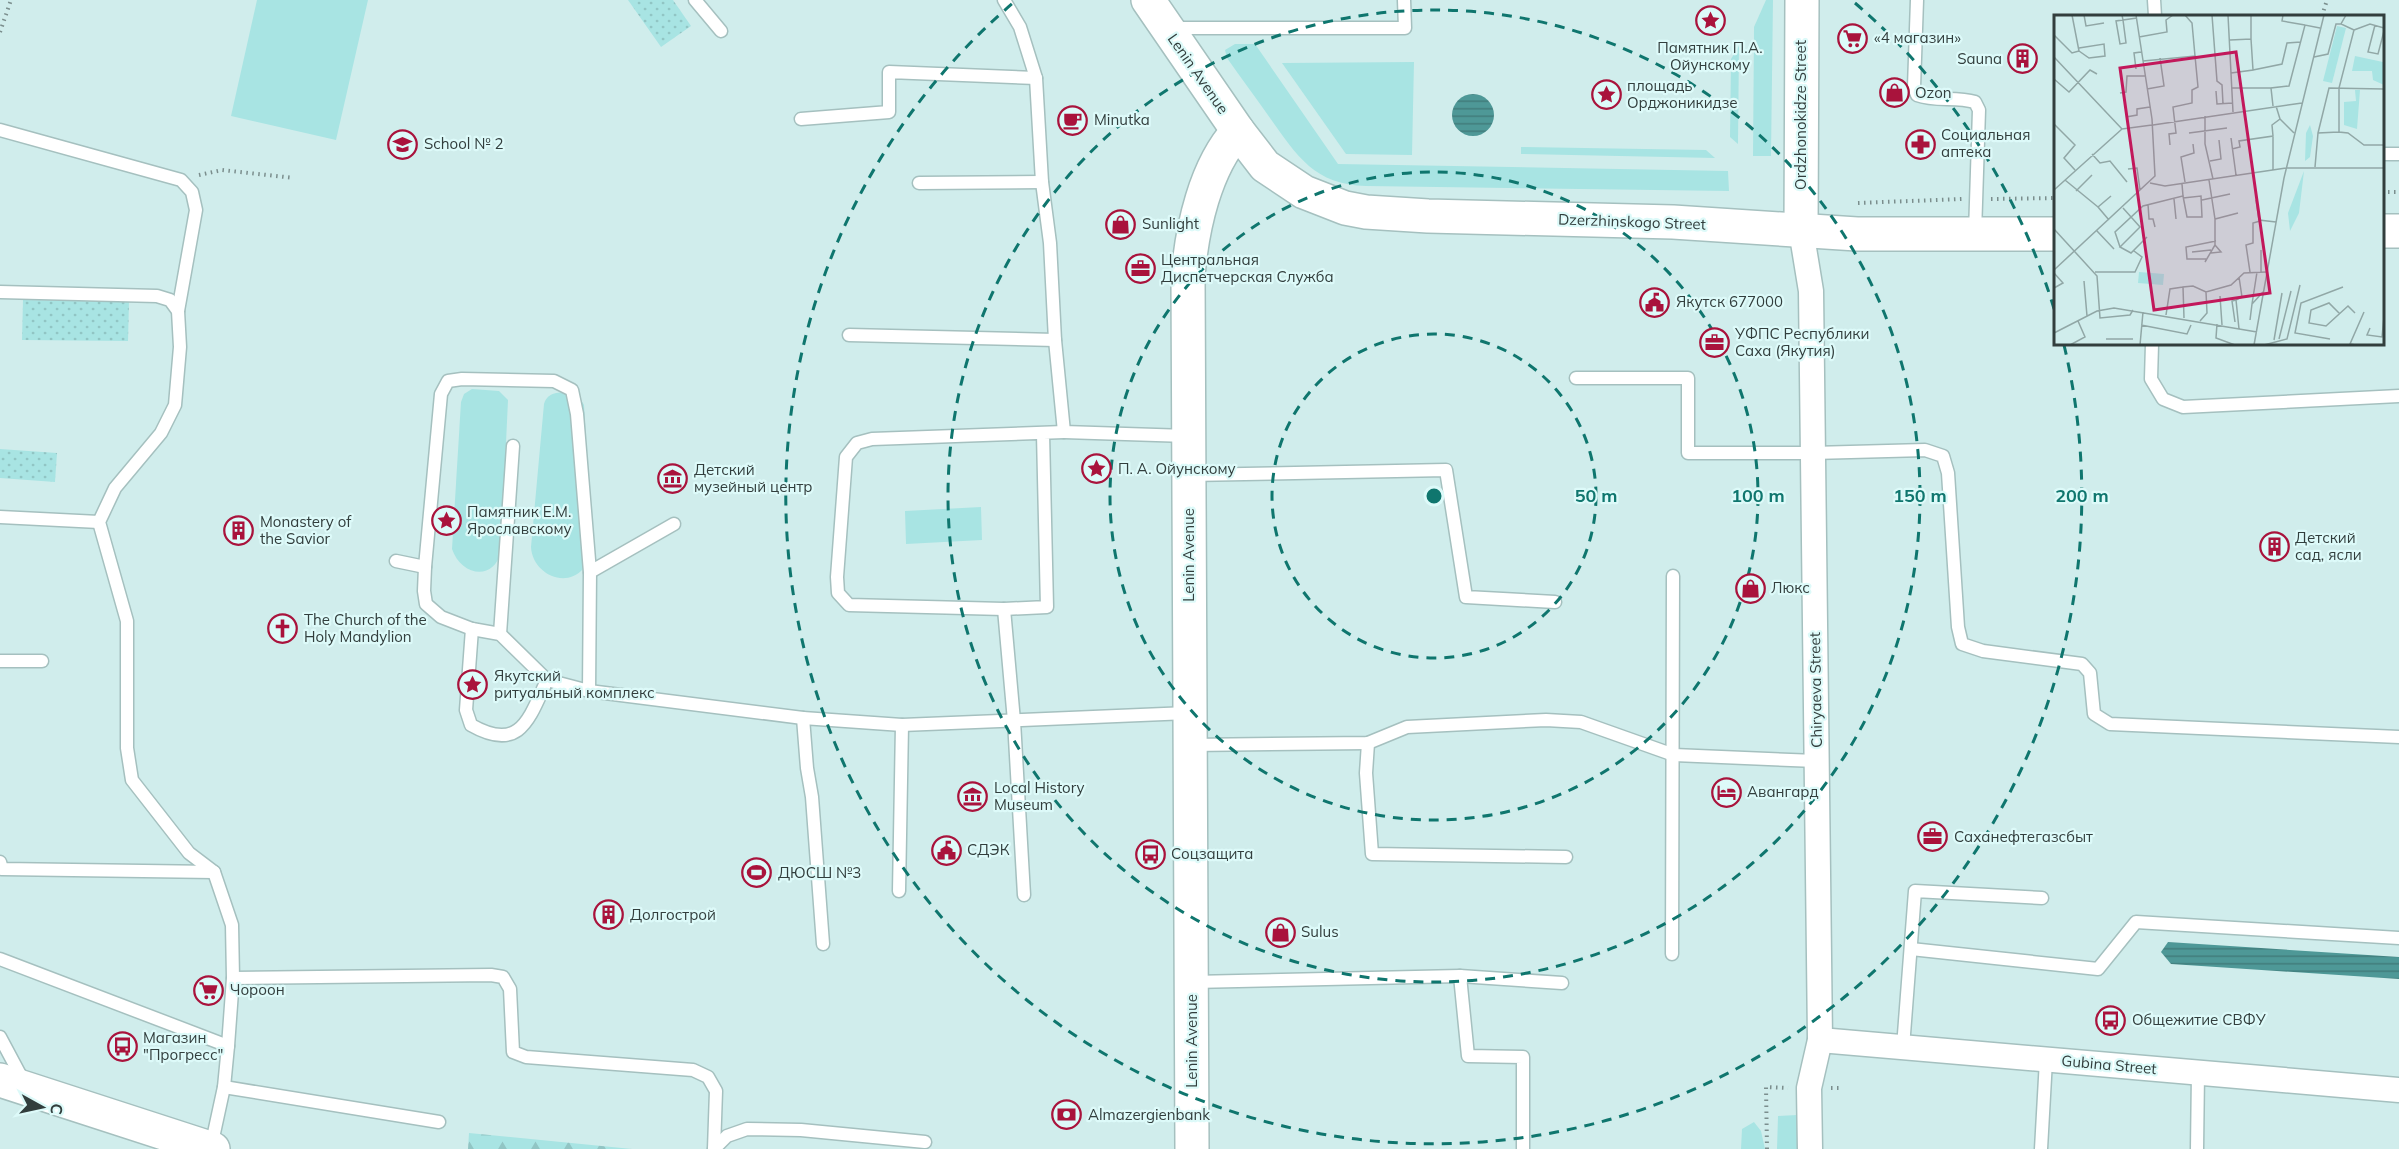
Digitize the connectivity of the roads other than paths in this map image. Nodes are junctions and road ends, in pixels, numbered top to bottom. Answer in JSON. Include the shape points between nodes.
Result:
{"nodes":[{"id":1,"x":695,"y":0,"type":"edge"},
{"id":2,"x":1004,"y":0,"type":"edge"},
{"id":3,"x":1148,"y":0,"type":"edge"},
{"id":4,"x":1404,"y":0,"type":"edge"},
{"id":5,"x":1802,"y":0,"type":"edge"},
{"id":6,"x":1917,"y":0,"type":"edge"},
{"id":7,"x":2154,"y":0,"type":"edge"},
{"id":8,"x":2155,"y":15,"type":"edge"},
{"id":9,"x":1166,"y":28,"type":"junction"},
{"id":10,"x":721,"y":31,"type":"dead end"},
{"id":11,"x":1036,"y":78,"type":"junction"},
{"id":12,"x":801,"y":119,"type":"dead end"},
{"id":13,"x":0,"y":130,"type":"edge"},
{"id":14,"x":1238,"y":131,"type":"junction"},
{"id":15,"x":1042,"y":182,"type":"junction"},
{"id":16,"x":919,"y":183,"type":"dead end"},
{"id":17,"x":1801,"y":230,"type":"junction"},
{"id":18,"x":2054,"y":234,"type":"edge"},
{"id":19,"x":1975,"y":235,"type":"junction"},
{"id":20,"x":0,"y":292,"type":"edge"},
{"id":21,"x":178,"y":311,"type":"junction"},
{"id":22,"x":849,"y":335,"type":"dead end"},
{"id":23,"x":1055,"y":340,"type":"junction"},
{"id":24,"x":2152,"y":345,"type":"edge"},
{"id":25,"x":1576,"y":378,"type":"dead end"},
{"id":26,"x":2399,"y":396,"type":"edge"},
{"id":27,"x":1064,"y":432,"type":"junction"},
{"id":28,"x":1043,"y":434,"type":"junction"},
{"id":29,"x":1188,"y":436,"type":"junction"},
{"id":30,"x":513,"y":446,"type":"dead end"},
{"id":31,"x":1813,"y":453,"type":"junction"},
{"id":32,"x":1188,"y":475,"type":"junction"},
{"id":33,"x":0,"y":517,"type":"edge"},
{"id":34,"x":99,"y":522,"type":"junction"},
{"id":35,"x":674,"y":524,"type":"dead end"},
{"id":36,"x":396,"y":561,"type":"dead end"},
{"id":37,"x":425,"y":567,"type":"junction"},
{"id":38,"x":590,"y":572,"type":"junction"},
{"id":39,"x":1673,"y":576,"type":"dead end"},
{"id":40,"x":1555,"y":602,"type":"dead end"},
{"id":41,"x":1004,"y":609,"type":"junction"},
{"id":42,"x":472,"y":629,"type":"junction"},
{"id":43,"x":500,"y":634,"type":"junction"},
{"id":44,"x":0,"y":661,"type":"edge"},
{"id":45,"x":42,"y":661,"type":"dead end"},
{"id":46,"x":547,"y":680,"type":"junction"},
{"id":47,"x":589,"y":691,"type":"junction"},
{"id":48,"x":803,"y":718,"type":"junction"},
{"id":49,"x":1014,"y":721,"type":"junction"},
{"id":50,"x":902,"y":725,"type":"junction"},
{"id":51,"x":1190,"y":729,"type":"junction"},
{"id":52,"x":2399,"y":736,"type":"edge"},
{"id":53,"x":1368,"y":743,"type":"junction"},
{"id":54,"x":1674,"y":754,"type":"junction"},
{"id":55,"x":1816,"y":761,"type":"junction"},
{"id":56,"x":1566,"y":857,"type":"dead end"},
{"id":57,"x":1,"y":867,"type":"edge"},
{"id":58,"x":214,"y":872,"type":"junction"},
{"id":59,"x":899,"y":891,"type":"dead end"},
{"id":60,"x":1024,"y":895,"type":"dead end"},
{"id":61,"x":2042,"y":898,"type":"dead end"},
{"id":62,"x":2399,"y":938,"type":"edge"},
{"id":63,"x":823,"y":944,"type":"dead end"},
{"id":64,"x":1911,"y":949,"type":"junction"},
{"id":65,"x":1672,"y":954,"type":"dead end"},
{"id":66,"x":0,"y":960,"type":"edge"},
{"id":67,"x":1460,"y":976,"type":"junction"},
{"id":68,"x":233,"y":978,"type":"junction"},
{"id":69,"x":1191,"y":982,"type":"junction"},
{"id":70,"x":1562,"y":983,"type":"dead end"},
{"id":71,"x":0,"y":1037,"type":"edge"},
{"id":72,"x":1820,"y":1040,"type":"junction"},
{"id":73,"x":228,"y":1046,"type":"junction"},
{"id":74,"x":1904,"y":1047,"type":"junction"},
{"id":75,"x":2046,"y":1060,"type":"junction"},
{"id":76,"x":2198,"y":1073,"type":"junction"},
{"id":77,"x":14,"y":1084,"type":"edge"},
{"id":78,"x":224,"y":1087,"type":"junction"},
{"id":79,"x":2399,"y":1090,"type":"edge"},
{"id":80,"x":439,"y":1122,"type":"dead end"},
{"id":81,"x":926,"y":1142,"type":"dead end"},
{"id":82,"x":212,"y":1149,"type":"edge"},
{"id":83,"x":714,"y":1149,"type":"edge"},
{"id":84,"x":1192,"y":1149,"type":"edge"},
{"id":85,"x":1523,"y":1149,"type":"edge"},
{"id":86,"x":1810,"y":1149,"type":"edge"},
{"id":87,"x":2041,"y":1149,"type":"edge"},
{"id":88,"x":2197,"y":1149,"type":"edge"}],
"edges":[{"from":1,"to":10,"type":"lane"},
{"from":2,"to":11,"type":"lane","via":[[1020,27]]},
{"from":3,"to":9,"type":"main road","name":"Lenin Avenue"},
{"from":4,"to":9,"type":"lane","via":[[1405,28]]},
{"from":5,"to":17,"type":"main road","name":"Ordzhonokidze Street"},
{"from":6,"to":19,"type":"lane","via":[[1917,95],[1967,100],[1975,102],[1979,110]]},
{"from":7,"to":8,"type":"lane"},
{"from":9,"to":14,"type":"main road","name":"Lenin Avenue"},
{"from":11,"to":12,"type":"lane","via":[[889,72],[888,112]]},
{"from":11,"to":15,"type":"lane"},
{"from":13,"to":21,"type":"lane","via":[[181,180],[192,192],[196,210]]},
{"from":14,"to":17,"type":"main road","name":"Dzerzhinskogo Street","via":[[1265,166],[1284,181],[1325,202],[1366,212]]},
{"from":14,"to":29,"type":"main road","name":"Lenin Avenue","via":[[1229,140],[1203,199],[1189,262]]},
{"from":15,"to":16,"type":"lane"},
{"from":15,"to":23,"type":"lane"},
{"from":17,"to":19,"type":"main road","name":"Dzerzhinskogo Street"},
{"from":17,"to":31,"type":"street","name":"Chiryaeva Street","via":[[1811,291]]},
{"from":18,"to":19,"type":"main road","name":"Dzerzhinskogo Street"},
{"from":20,"to":21,"type":"lane","via":[[157,296],[170,300]]},
{"from":21,"to":34,"type":"lane","via":[[180,347],[175,405],[161,433],[115,488]]},
{"from":22,"to":23,"type":"lane"},
{"from":23,"to":27,"type":"lane"},
{"from":24,"to":26,"type":"lane","via":[[2151,379],[2163,399],[2183,407]]},
{"from":25,"to":31,"type":"lane","via":[[1688,378],[1689,453]]},
{"from":27,"to":28,"type":"lane"},
{"from":27,"to":29,"type":"lane"},
{"from":28,"to":41,"type":"lane","via":[[1047,607]]},
{"from":28,"to":41,"type":"lane","via":[[872,439],[857,443],[846,457],[837,577],[838,593],[849,605]]},
{"from":29,"to":32,"type":"main road","name":"Lenin Avenue"},
{"from":30,"to":43,"type":"lane"},
{"from":31,"to":52,"type":"lane","via":[[1925,450],[1943,456],[1948,473],[1962,644],[1983,651],[2082,664],[2090,673],[2094,714],[2110,724]]},
{"from":31,"to":55,"type":"street","name":"Chiryaeva Street"},
{"from":32,"to":40,"type":"lane","via":[[1446,470],[1466,597]]},
{"from":32,"to":51,"type":"main road","name":"Lenin Avenue"},
{"from":33,"to":34,"type":"lane"},
{"from":34,"to":58,"type":"lane","via":[[127,621],[127,748],[132,780],[189,854]]},
{"from":35,"to":38,"type":"lane"},
{"from":36,"to":37,"type":"lane"},
{"from":37,"to":38,"type":"lane","via":[[441,394],[448,381],[554,381],[572,390],[577,414]]},
{"from":37,"to":42,"type":"lane","via":[[426,604],[441,617]]},
{"from":38,"to":47,"type":"lane"},
{"from":39,"to":54,"type":"lane"},
{"from":41,"to":49,"type":"lane"},
{"from":42,"to":43,"type":"lane"},
{"from":42,"to":46,"type":"lane","via":[[466,710],[471,725],[487,735],[509,735],[526,724]]},
{"from":43,"to":46,"type":"lane"},
{"from":44,"to":45,"type":"lane"},
{"from":46,"to":47,"type":"lane"},
{"from":47,"to":48,"type":"lane"},
{"from":48,"to":50,"type":"lane"},
{"from":48,"to":63,"type":"lane"},
{"from":49,"to":50,"type":"lane"},
{"from":49,"to":51,"type":"lane"},
{"from":49,"to":60,"type":"lane"},
{"from":50,"to":59,"type":"lane"},
{"from":51,"to":53,"type":"lane"},
{"from":51,"to":69,"type":"main road","name":"Lenin Avenue"},
{"from":53,"to":54,"type":"lane","via":[[1407,727],[1546,720],[1581,722]]},
{"from":53,"to":56,"type":"lane","via":[[1366,773],[1372,854]]},
{"from":54,"to":55,"type":"lane"},
{"from":54,"to":65,"type":"lane"},
{"from":55,"to":72,"type":"street","name":"Chiryaeva Street"},
{"from":57,"to":58,"type":"lane"},
{"from":58,"to":68,"type":"lane","via":[[232,925]]},
{"from":61,"to":64,"type":"lane","via":[[1915,891]]},
{"from":62,"to":64,"type":"lane","via":[[2136,922],[2098,969]]},
{"from":64,"to":74,"type":"lane"},
{"from":66,"to":73,"type":"lane"},
{"from":67,"to":69,"type":"lane"},
{"from":67,"to":70,"type":"lane"},
{"from":67,"to":85,"type":"lane","via":[[1468,1056],[1523,1057]]},
{"from":68,"to":73,"type":"lane"},
{"from":68,"to":83,"type":"lane","via":[[503,977],[510,989],[513,1052],[526,1057],[693,1070],[708,1077],[716,1091]]},
{"from":69,"to":84,"type":"main road","name":"Lenin Avenue"},
{"from":71,"to":77,"type":"lane"},
{"from":72,"to":74,"type":"street","name":"Gubina Street"},
{"from":72,"to":86,"type":"street","name":"Chiryaeva Street","via":[[1809,1088]]},
{"from":73,"to":78,"type":"lane"},
{"from":74,"to":75,"type":"street","name":"Gubina Street"},
{"from":75,"to":76,"type":"street","name":"Gubina Street"},
{"from":75,"to":87,"type":"lane"},
{"from":76,"to":79,"type":"street","name":"Gubina Street"},
{"from":76,"to":88,"type":"lane"},
{"from":77,"to":82,"type":"main road"},
{"from":78,"to":80,"type":"lane"},
{"from":78,"to":82,"type":"lane"},
{"from":81,"to":83,"type":"lane","via":[[747,1129],[727,1136]]}]}
